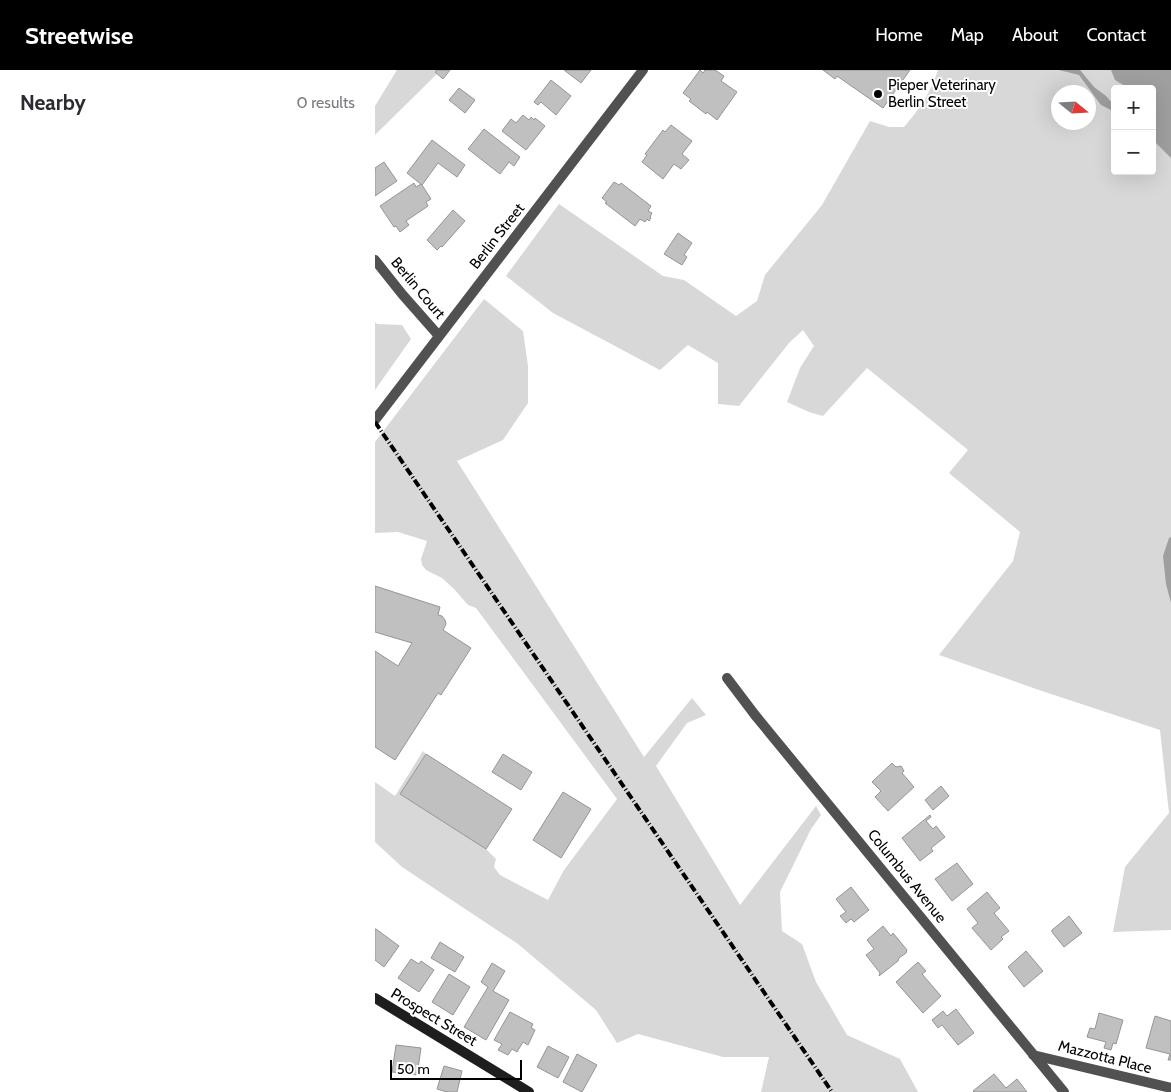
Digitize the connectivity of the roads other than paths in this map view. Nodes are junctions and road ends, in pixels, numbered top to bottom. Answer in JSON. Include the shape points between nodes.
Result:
{"nodes":[{"id":1,"x":643,"y":70,"type":"edge"},
{"id":2,"x":375,"y":260,"type":"edge"},
{"id":3,"x":439,"y":336,"type":"junction"},
{"id":4,"x":375,"y":420,"type":"edge"},
{"id":5,"x":727,"y":678,"type":"dead end"},
{"id":6,"x":375,"y":998,"type":"edge"},
{"id":7,"x":1033,"y":1054,"type":"junction"},
{"id":8,"x":1171,"y":1088,"type":"edge"},
{"id":9,"x":529,"y":1092,"type":"edge"},
{"id":10,"x":1065,"y":1092,"type":"edge"}],
"edges":[{"from":1,"to":3,"type":"street","name":"Berlin Street"},
{"from":2,"to":3,"type":"street","name":"Berlin Court"},
{"from":3,"to":4,"type":"street","name":"Berlin Street"},
{"from":5,"to":7,"type":"street","name":"Columbus Avenue"},
{"from":6,"to":9,"type":"street","name":"Prospect Street"},
{"from":7,"to":8,"type":"street","name":"Mazzotta Place"},
{"from":7,"to":10,"type":"street","name":"Columbus Avenue"}]}
